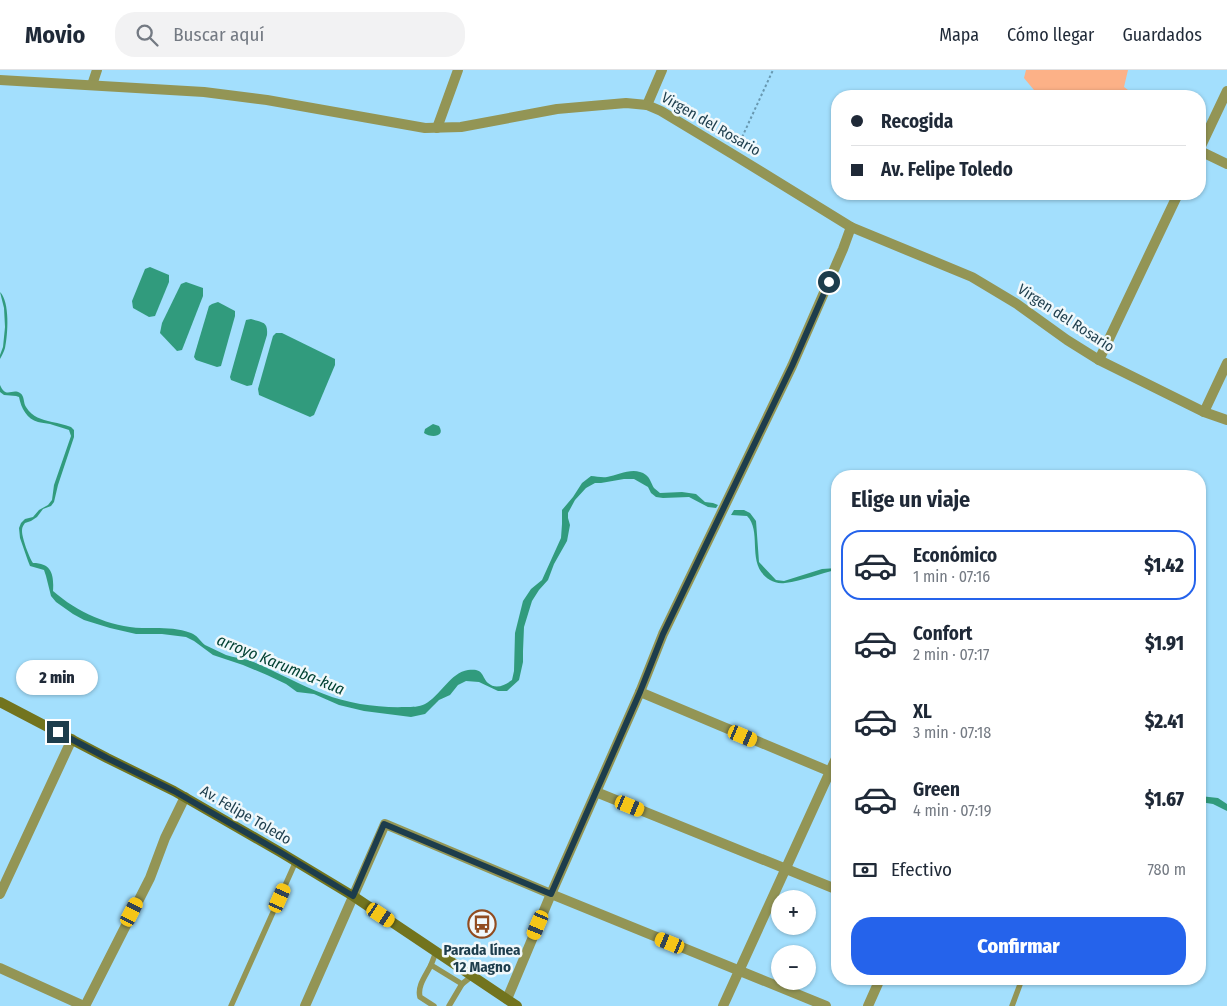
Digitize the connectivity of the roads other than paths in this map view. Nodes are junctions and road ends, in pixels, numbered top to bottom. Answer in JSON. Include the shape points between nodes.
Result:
{"nodes":[{"id":1,"x":97,"y":70,"type":"edge"},
{"id":2,"x":458,"y":70,"type":"edge"},
{"id":3,"x":662,"y":70,"type":"edge"},
{"id":4,"x":0,"y":80,"type":"edge"},
{"id":5,"x":92,"y":85,"type":"junction"},
{"id":6,"x":1227,"y":91,"type":"edge"},
{"id":7,"x":647,"y":104,"type":"junction"},
{"id":8,"x":437,"y":128,"type":"junction"},
{"id":9,"x":1206,"y":137,"type":"edge"},
{"id":10,"x":1206,"y":153,"type":"edge"},
{"id":11,"x":1227,"y":164,"type":"edge"},
{"id":12,"x":1175,"y":200,"type":"edge"},
{"id":13,"x":851,"y":227,"type":"junction"},
{"id":14,"x":1099,"y":360,"type":"junction"},
{"id":15,"x":1227,"y":364,"type":"edge"},
{"id":16,"x":1204,"y":412,"type":"junction"},
{"id":17,"x":1227,"y":420,"type":"edge"},
{"id":18,"x":640,"y":692,"type":"junction"},
{"id":19,"x":0,"y":703,"type":"edge"},
{"id":20,"x":72,"y":739,"type":"junction"},
{"id":21,"x":831,"y":773,"type":"edge"},
{"id":22,"x":831,"y":780,"type":"edge"},
{"id":23,"x":596,"y":792,"type":"junction"},
{"id":24,"x":185,"y":797,"type":"junction"},
{"id":25,"x":296,"y":862,"type":"junction"},
{"id":26,"x":786,"y":868,"type":"junction"},
{"id":27,"x":831,"y":887,"type":"edge"},
{"id":28,"x":0,"y":894,"type":"edge"},
{"id":29,"x":551,"y":894,"type":"junction"},
{"id":30,"x":353,"y":896,"type":"junction"},
{"id":31,"x":436,"y":952,"type":"junction"},
{"id":32,"x":431,"y":965,"type":"junction"},
{"id":33,"x":0,"y":968,"type":"edge"},
{"id":34,"x":739,"y":971,"type":"junction"},
{"id":35,"x":472,"y":976,"type":"junction"},
{"id":36,"x":462,"y":984,"type":"junction"},
{"id":37,"x":877,"y":985,"type":"edge"},
{"id":38,"x":1020,"y":985,"type":"edge"},
{"id":39,"x":506,"y":1003,"type":"edge"},
{"id":40,"x":84,"y":1006,"type":"edge"},
{"id":41,"x":231,"y":1006,"type":"edge"},
{"id":42,"x":305,"y":1006,"type":"edge"},
{"id":43,"x":434,"y":1006,"type":"edge"},
{"id":44,"x":449,"y":1006,"type":"edge"},
{"id":45,"x":517,"y":1006,"type":"edge"},
{"id":46,"x":723,"y":1006,"type":"edge"},
{"id":47,"x":826,"y":1006,"type":"edge"},
{"id":48,"x":868,"y":1006,"type":"edge"},
{"id":49,"x":1012,"y":1006,"type":"edge"}],
"edges":[{"from":1,"to":5,"type":"street"},
{"from":2,"to":8,"type":"street"},
{"from":3,"to":7,"type":"street"},
{"from":4,"to":5,"type":"street","name":"Virgen del Rosario"},
{"from":5,"to":8,"type":"street","name":"Virgen del Rosario","via":[[204,92]]},
{"from":6,"to":9,"type":"street"},
{"from":7,"to":8,"type":"street","name":"Virgen del Rosario","via":[[557,109],[461,127]]},
{"from":7,"to":13,"type":"street","name":"Virgen del Rosario"},
{"from":10,"to":11,"type":"street"},
{"from":12,"to":14,"type":"street"},
{"from":13,"to":14,"type":"street","name":"Virgen del Rosario","via":[[972,277]]},
{"from":13,"to":18,"type":"street","via":[[792,366],[671,617]]},
{"from":14,"to":16,"type":"street","name":"Virgen del Rosario"},
{"from":15,"to":16,"type":"street"},
{"from":16,"to":17,"type":"street","name":"Virgen del Rosario"},
{"from":18,"to":21,"type":"street"},
{"from":18,"to":23,"type":"street"},
{"from":19,"to":20,"type":"main road","name":"Av. Felipe Toledo"},
{"from":20,"to":24,"type":"main road","name":"Av. Felipe Toledo"},
{"from":20,"to":28,"type":"street"},
{"from":22,"to":26,"type":"street"},
{"from":23,"to":26,"type":"street"},
{"from":23,"to":29,"type":"street"},
{"from":24,"to":25,"type":"main road","name":"Av. Felipe Toledo"},
{"from":24,"to":40,"type":"street","via":[[150,878]]},
{"from":25,"to":30,"type":"main road","name":"Av. Felipe Toledo"},
{"from":25,"to":41,"type":"lane"},
{"from":26,"to":27,"type":"street"},
{"from":26,"to":34,"type":"street"},
{"from":29,"to":30,"type":"street","via":[[384,824]]},
{"from":29,"to":34,"type":"street"},
{"from":29,"to":39,"type":"street"},
{"from":30,"to":31,"type":"main road","name":"Av. Felipe Toledo"},
{"from":30,"to":42,"type":"street"},
{"from":31,"to":32,"type":"lane"},
{"from":31,"to":35,"type":"main road","name":"Av. Felipe Toledo"},
{"from":32,"to":36,"type":"lane"},
{"from":32,"to":43,"type":"lane","via":[[418,992]]},
{"from":33,"to":40,"type":"street"},
{"from":34,"to":46,"type":"street"},
{"from":34,"to":47,"type":"street"},
{"from":35,"to":36,"type":"lane"},
{"from":35,"to":39,"type":"main road","name":"Av. Felipe Toledo"},
{"from":36,"to":44,"type":"lane"},
{"from":37,"to":48,"type":"street"},
{"from":38,"to":49,"type":"lane"},
{"from":39,"to":45,"type":"main road","name":"Av. Felipe Toledo"}]}
